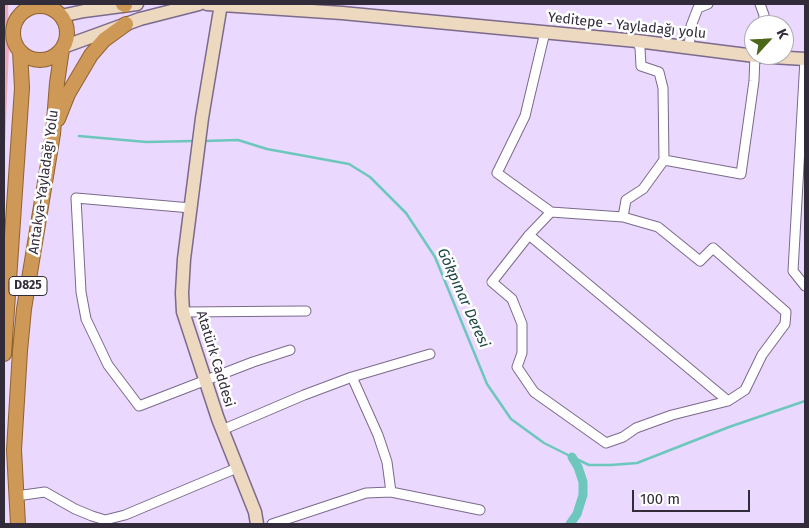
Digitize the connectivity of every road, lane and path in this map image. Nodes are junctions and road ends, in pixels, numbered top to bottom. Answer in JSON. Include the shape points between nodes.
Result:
{"nodes":[{"id":1,"x":15,"y":4,"type":"edge"},
{"id":2,"x":128,"y":4,"type":"edge"},
{"id":3,"x":199,"y":4,"type":"edge"},
{"id":4,"x":207,"y":4,"type":"edge"},
{"id":5,"x":708,"y":4,"type":"edge"},
{"id":6,"x":221,"y":5,"type":"edge"},
{"id":7,"x":60,"y":10,"type":"edge"},
{"id":8,"x":17,"y":20,"type":"junction"},
{"id":9,"x":126,"y":24,"type":"junction"},
{"id":10,"x":545,"y":32,"type":"junction"},
{"id":11,"x":637,"y":41,"type":"junction"},
{"id":12,"x":62,"y":48,"type":"junction"},
{"id":13,"x":689,"y":48,"type":"junction"},
{"id":14,"x":20,"y":51,"type":"junction"},
{"id":15,"x":744,"y":54,"type":"edge"},
{"id":16,"x":805,"y":59,"type":"edge"},
{"id":17,"x":755,"y":65,"type":"edge"},
{"id":18,"x":53,"y":134,"type":"junction"},
{"id":19,"x":664,"y":160,"type":"junction"},
{"id":20,"x":191,"y":208,"type":"junction"},
{"id":21,"x":551,"y":212,"type":"junction"},
{"id":22,"x":624,"y":217,"type":"junction"},
{"id":23,"x":529,"y":235,"type":"junction"},
{"id":24,"x":6,"y":277,"type":"edge"},
{"id":25,"x":805,"y":286,"type":"edge"},
{"id":26,"x":306,"y":311,"type":"dead end"},
{"id":27,"x":184,"y":312,"type":"junction"},
{"id":28,"x":290,"y":350,"type":"dead end"},
{"id":29,"x":4,"y":354,"type":"edge"},
{"id":30,"x":430,"y":354,"type":"dead end"},
{"id":31,"x":352,"y":377,"type":"junction"},
{"id":32,"x":206,"y":381,"type":"junction"},
{"id":33,"x":728,"y":401,"type":"junction"},
{"id":34,"x":222,"y":430,"type":"junction"},
{"id":35,"x":237,"y":468,"type":"junction"},
{"id":36,"x":391,"y":492,"type":"junction"},
{"id":37,"x":16,"y":496,"type":"junction"},
{"id":38,"x":480,"y":510,"type":"dead end"},
{"id":39,"x":18,"y":524,"type":"edge"},
{"id":40,"x":257,"y":524,"type":"edge"},
{"id":41,"x":272,"y":524,"type":"edge"}],
"edges":[{"from":1,"to":8,"type":"highway"},
{"from":2,"to":7,"type":"main road"},
{"from":3,"to":9,"type":"main road"},
{"from":4,"to":6,"type":"main road","name":"Yeditepe - Yayladağı yolu"},
{"from":5,"to":13,"type":"street","via":[[698,8],[691,26]]},
{"from":6,"to":10,"type":"main road","name":"Yeditepe - Yayladağı yolu"},
{"from":6,"to":20,"type":"main road","name":"Atatürk Caddesi"},
{"from":7,"to":8,"type":"highway","via":[[40,6],[26,10]]},
{"from":7,"to":12,"type":"highway","via":[[67,35]]},
{"from":8,"to":14,"type":"highway","via":[[13,36]]},
{"from":9,"to":12,"type":"main road"},
{"from":9,"to":18,"type":"highway","via":[[104,40],[91,55],[68,94]]},
{"from":10,"to":11,"type":"main road","name":"Yeditepe - Yayladağı yolu"},
{"from":10,"to":21,"type":"street","via":[[525,116],[497,173]]},
{"from":11,"to":13,"type":"main road","name":"Yeditepe - Yayladağı yolu"},
{"from":11,"to":19,"type":"street","via":[[640,66],[659,72],[663,88]]},
{"from":12,"to":14,"type":"highway","via":[[56,55],[41,60]]},
{"from":12,"to":18,"type":"highway","name":"Antakya-Yayladağı Yolu","number":"D825"},
{"from":13,"to":15,"type":"main road","name":"Yeditepe - Yayladağı yolu"},
{"from":14,"to":24,"type":"highway","name":"Antakya-Yayladağı Yolu","number":"D825","via":[[22,88]]},
{"from":16,"to":25,"type":"street","via":[[793,271]]},
{"from":17,"to":19,"type":"street","via":[[741,174]]},
{"from":18,"to":37,"type":"highway","name":"Antakya-Yayladağı Yolu","number":"D825","via":[[21,334],[14,427]]},
{"from":19,"to":22,"type":"street","via":[[643,189],[626,200]]},
{"from":20,"to":27,"type":"main road","name":"Atatürk Caddesi","via":[[183,276]]},
{"from":20,"to":32,"type":"street","via":[[76,198],[81,292],[86,319],[108,365],[139,406]]},
{"from":21,"to":22,"type":"street"},
{"from":21,"to":23,"type":"street"},
{"from":22,"to":33,"type":"street","via":[[658,227],[700,261],[713,248],[786,312],[785,324],[762,355],[745,390]]},
{"from":23,"to":33,"type":"street"},
{"from":23,"to":33,"type":"street","via":[[492,282],[512,299],[522,324],[522,353],[517,367],[534,392],[606,443],[672,415]]},
{"from":24,"to":29,"type":"highway","name":"Antakya-Yayladağı Yolu","number":"D825"},
{"from":26,"to":27,"type":"street"},
{"from":27,"to":32,"type":"main road","name":"Atatürk Caddesi"},
{"from":28,"to":32,"type":"street"},
{"from":30,"to":31,"type":"street"},
{"from":31,"to":34,"type":"street"},
{"from":31,"to":36,"type":"street","via":[[378,435],[387,462]]},
{"from":32,"to":34,"type":"main road","name":"Atatürk Caddesi"},
{"from":34,"to":35,"type":"main road","name":"Atatürk Caddesi"},
{"from":35,"to":37,"type":"street","via":[[125,515],[105,520],[75,509],[44,492]]},
{"from":35,"to":40,"type":"main road","name":"Atatürk Caddesi"},
{"from":36,"to":38,"type":"street"},
{"from":36,"to":41,"type":"street","via":[[366,493]]},
{"from":37,"to":39,"type":"highway","name":"Antakya-Yayladağı Yolu","number":"D825"}]}
